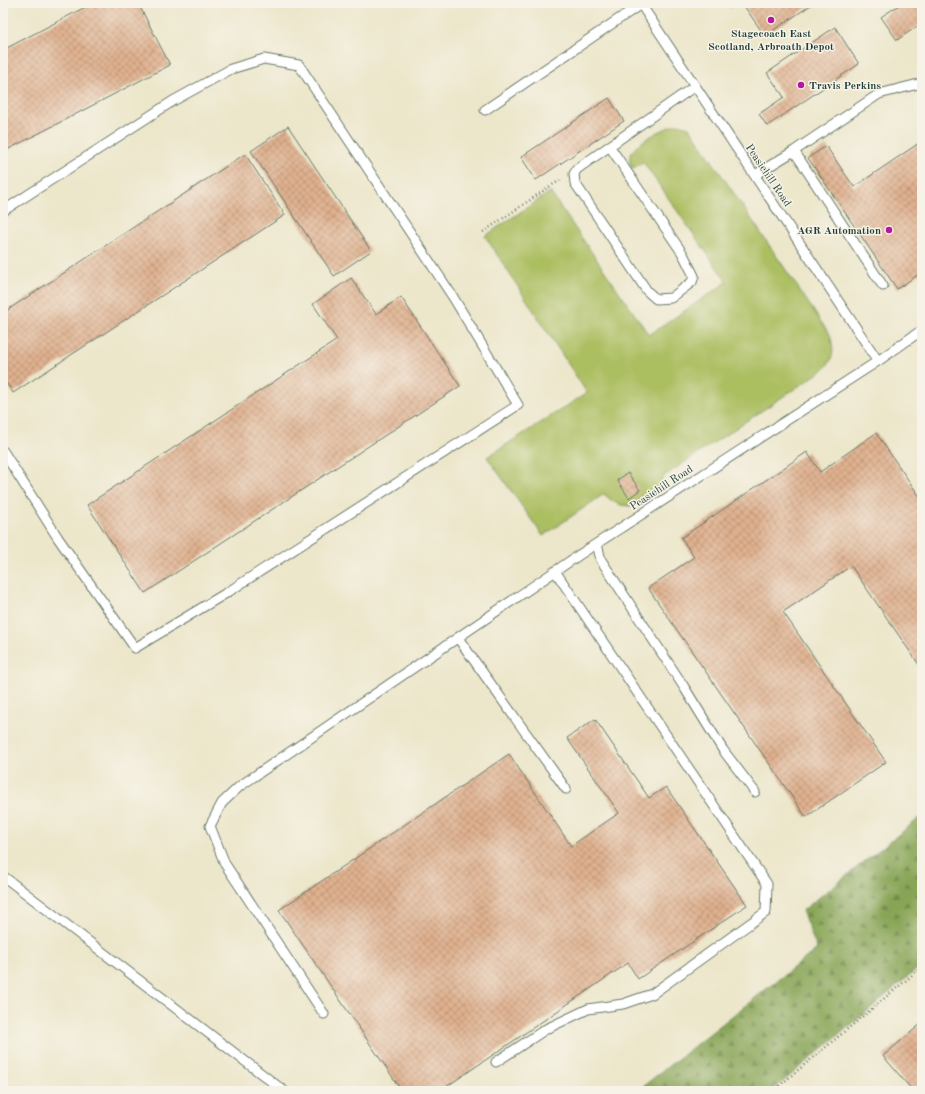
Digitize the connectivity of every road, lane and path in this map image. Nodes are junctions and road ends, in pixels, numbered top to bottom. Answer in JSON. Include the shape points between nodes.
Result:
{"nodes":[{"id":1,"x":640,"y":4,"type":"edge"},
{"id":2,"x":922,"y":83,"type":"edge"},
{"id":3,"x":696,"y":86,"type":"junction"},
{"id":4,"x":485,"y":110,"type":"dead end"},
{"id":5,"x":610,"y":147,"type":"junction"},
{"id":6,"x":794,"y":151,"type":"junction"},
{"id":7,"x":574,"y":174,"type":"junction"},
{"id":8,"x":755,"y":176,"type":"junction"},
{"id":9,"x":3,"y":211,"type":"edge"},
{"id":10,"x":483,"y":232,"type":"dead end"},
{"id":11,"x":883,"y":286,"type":"dead end"},
{"id":12,"x":922,"y":330,"type":"edge"},
{"id":13,"x":878,"y":360,"type":"junction"},
{"id":14,"x":3,"y":451,"type":"edge"},
{"id":15,"x":597,"y":544,"type":"junction"},
{"id":16,"x":555,"y":571,"type":"junction"},
{"id":17,"x":458,"y":638,"type":"junction"},
{"id":18,"x":566,"y":789,"type":"dead end"},
{"id":19,"x":754,"y":792,"type":"dead end"},
{"id":20,"x":3,"y":876,"type":"edge"},
{"id":21,"x":922,"y":967,"type":"edge"},
{"id":22,"x":324,"y":1014,"type":"dead end"},
{"id":23,"x":496,"y":1062,"type":"dead end"},
{"id":24,"x":284,"y":1091,"type":"edge"},
{"id":25,"x":772,"y":1091,"type":"edge"}],
"edges":[{"from":1,"to":3,"type":"lane","name":"Peasiehill Road"},
{"from":1,"to":4,"type":"lane"},
{"from":2,"to":6,"type":"lane","via":[[880,94]]},
{"from":3,"to":5,"type":"lane"},
{"from":3,"to":8,"type":"lane","name":"Peasiehill Road"},
{"from":5,"to":7,"type":"lane","via":[[577,169]]},
{"from":5,"to":7,"type":"lane","via":[[690,265],[694,276],[692,282],[671,298],[656,299],[647,291],[576,183]]},
{"from":6,"to":8,"type":"lane"},
{"from":6,"to":11,"type":"lane"},
{"from":7,"to":10,"type":"path","via":[[552,184]]},
{"from":8,"to":13,"type":"lane","name":"Peasiehill Road"},
{"from":9,"to":14,"type":"lane","via":[[173,101],[231,69],[264,60],[299,65],[453,298],[518,405],[228,592],[135,648],[58,538]]},
{"from":12,"to":13,"type":"lane","name":"Peasiehill Road"},
{"from":13,"to":15,"type":"lane","name":"Peasiehill Road"},
{"from":15,"to":16,"type":"lane","name":"Peasiehill Road"},
{"from":15,"to":19,"type":"lane","via":[[601,560],[723,750]]},
{"from":16,"to":17,"type":"lane","name":"Peasiehill Road"},
{"from":16,"to":23,"type":"lane","via":[[767,884],[766,912],[652,994],[623,1004],[588,1010],[546,1029]]},
{"from":17,"to":18,"type":"lane"},
{"from":17,"to":22,"type":"lane","name":"Peasiehill Road","via":[[240,786],[222,803],[210,826],[225,864]]},
{"from":20,"to":24,"type":"lane"},
{"from":21,"to":25,"type":"path"}]}
